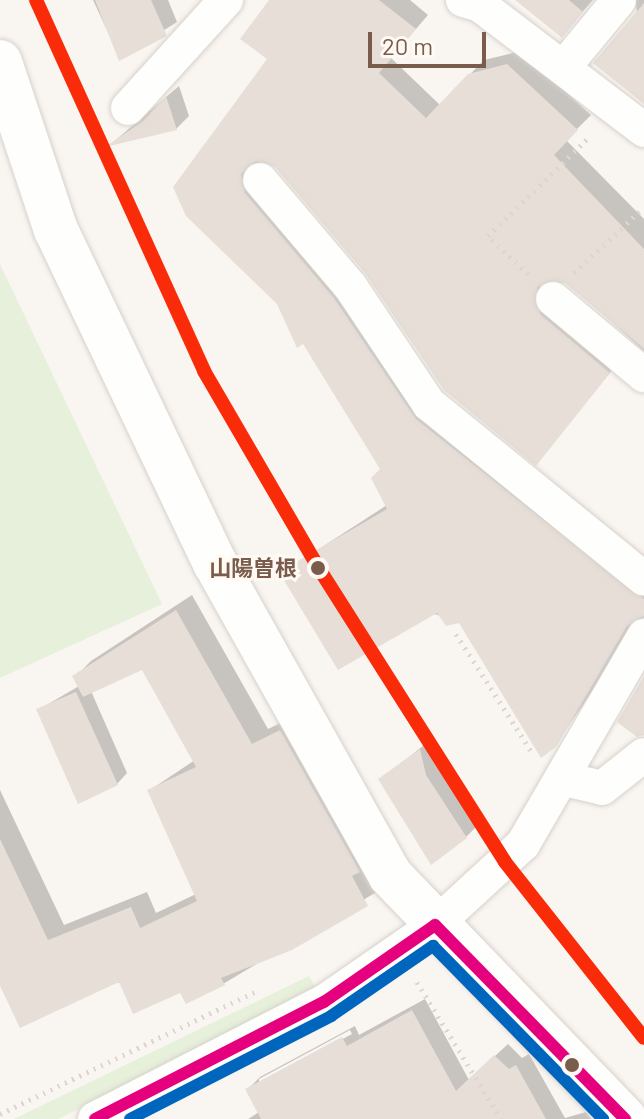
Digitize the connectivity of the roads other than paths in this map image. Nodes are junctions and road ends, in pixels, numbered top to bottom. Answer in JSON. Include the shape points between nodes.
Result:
{"nodes":[{"id":1,"x":226,"y":0,"type":"edge"},
{"id":2,"x":463,"y":0,"type":"edge"},
{"id":3,"x":619,"y":0,"type":"edge"},
{"id":4,"x":0,"y":62,"type":"edge"},
{"id":5,"x":563,"y":68,"type":"junction"},
{"id":6,"x":128,"y":108,"type":"dead end"},
{"id":7,"x":644,"y":130,"type":"edge"},
{"id":8,"x":260,"y":180,"type":"dead end"},
{"id":9,"x":553,"y":299,"type":"road end"},
{"id":10,"x":644,"y":375,"type":"edge"},
{"id":11,"x":644,"y":579,"type":"edge"},
{"id":12,"x":644,"y":636,"type":"edge"},
{"id":13,"x":644,"y":755,"type":"edge"},
{"id":14,"x":564,"y":779,"type":"junction"},
{"id":15,"x":435,"y":925,"type":"junction"},
{"id":16,"x":95,"y":1119,"type":"edge"},
{"id":17,"x":625,"y":1119,"type":"edge"}],
"edges":[{"from":1,"to":6,"type":"street"},
{"from":2,"to":5,"type":"street"},
{"from":3,"to":5,"type":"street"},
{"from":4,"to":15,"type":"street","via":[[56,230],[215,563],[390,875]]},
{"from":5,"to":7,"type":"street"},
{"from":8,"to":11,"type":"street","via":[[350,286],[429,404]]},
{"from":9,"to":10,"type":"street"},
{"from":12,"to":14,"type":"street"},
{"from":13,"to":14,"type":"street","via":[[602,788]]},
{"from":14,"to":15,"type":"street","via":[[523,844]]},
{"from":15,"to":16,"type":"street","via":[[401,955]]},
{"from":15,"to":17,"type":"street"}]}
